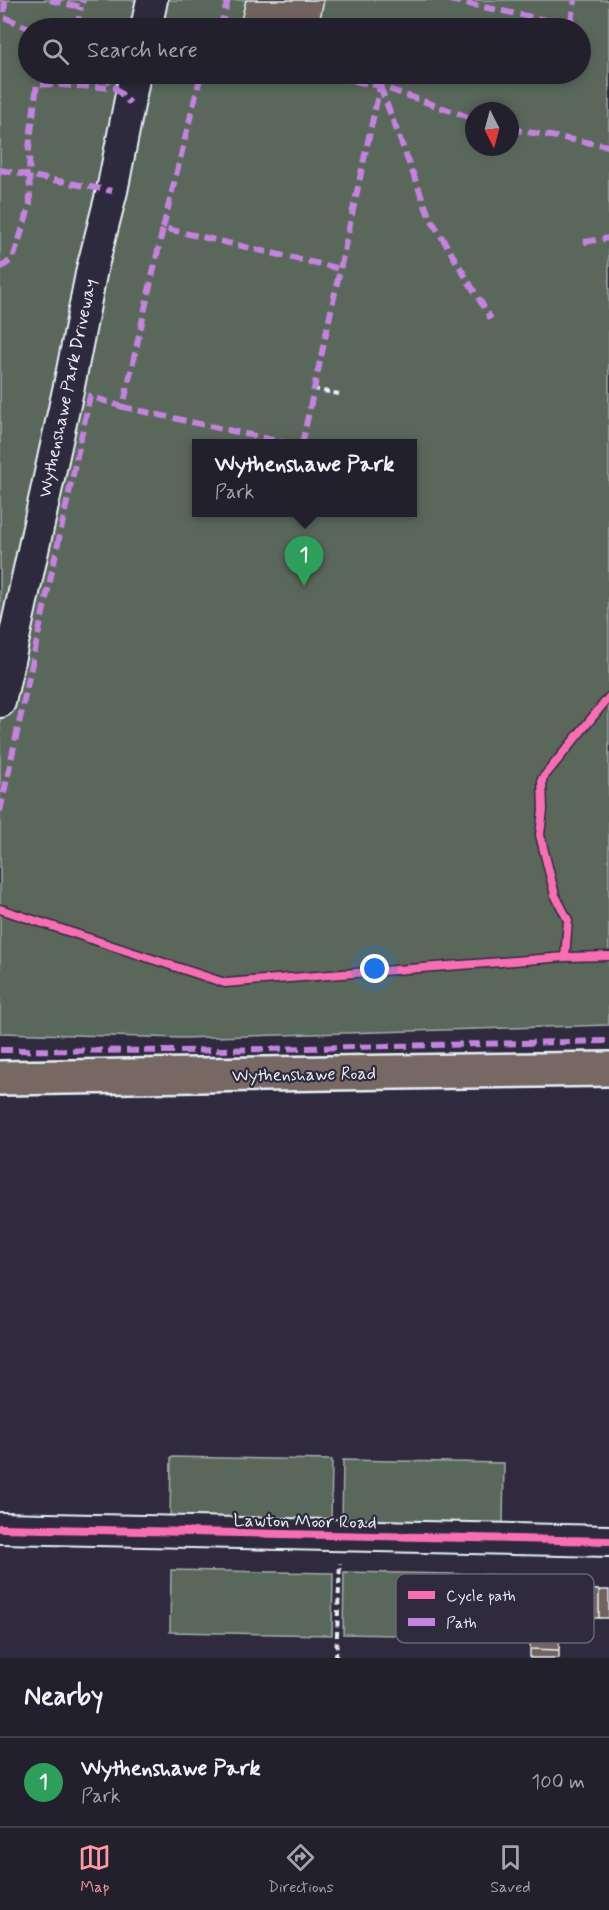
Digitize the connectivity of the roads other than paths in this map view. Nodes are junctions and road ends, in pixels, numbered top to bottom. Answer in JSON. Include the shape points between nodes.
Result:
{"nodes":[{"id":1,"x":152,"y":0,"type":"edge"},
{"id":2,"x":148,"y":18,"type":"edge"},
{"id":3,"x":133,"y":84,"type":"edge"},
{"id":4,"x":0,"y":702,"type":"edge"},
{"id":5,"x":609,"y":1069,"type":"edge"},
{"id":6,"x":0,"y":1078,"type":"edge"},
{"id":7,"x":0,"y":1528,"type":"edge"},
{"id":8,"x":609,"y":1541,"type":"edge"}],
"edges":[{"from":1,"to":2,"type":"street"},
{"from":3,"to":4,"type":"street","name":"Wythenshawe Park Driveway"},
{"from":5,"to":6,"type":"main road","name":"Wythenshawe Road"},
{"from":7,"to":8,"type":"street","name":"Lawton Moor Road"}]}
